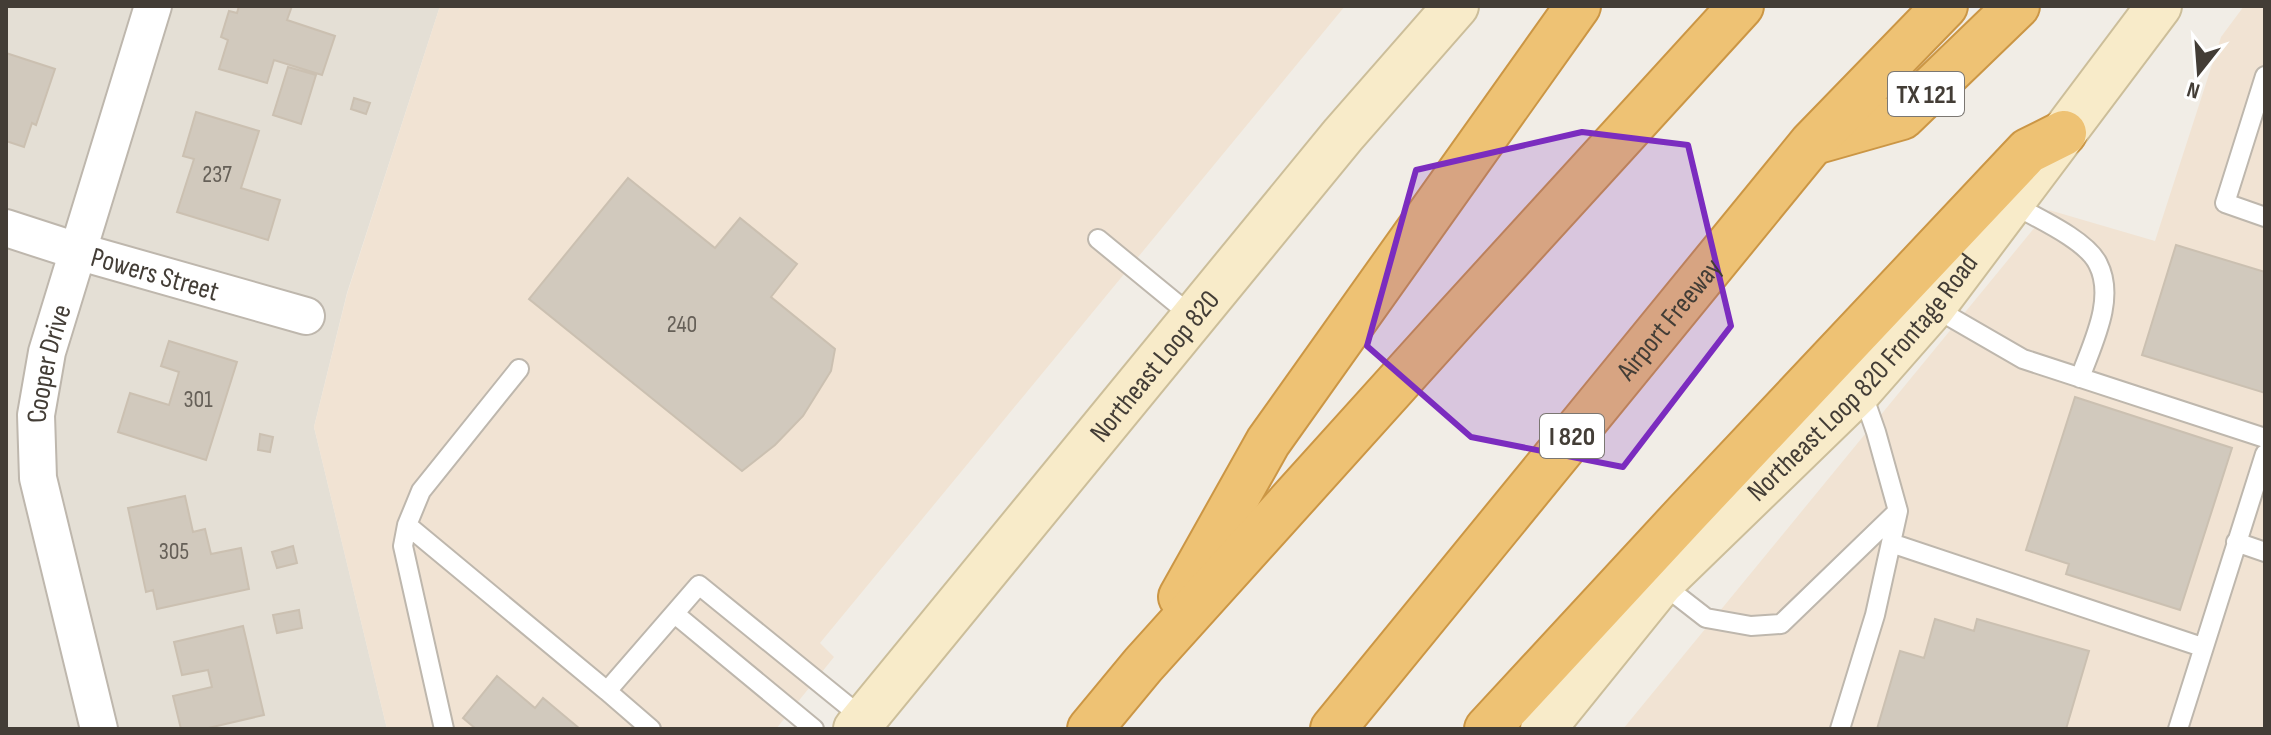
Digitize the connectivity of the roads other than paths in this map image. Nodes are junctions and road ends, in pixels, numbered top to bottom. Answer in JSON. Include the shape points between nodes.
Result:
{"nodes":[{"id":1,"x":153,"y":6,"type":"edge"},
{"id":2,"x":1456,"y":6,"type":"edge"},
{"id":3,"x":1578,"y":6,"type":"edge"},
{"id":4,"x":1741,"y":6,"type":"edge"},
{"id":5,"x":1945,"y":6,"type":"edge"},
{"id":6,"x":2017,"y":6,"type":"edge"},
{"id":7,"x":2159,"y":6,"type":"edge"},
{"id":8,"x":2265,"y":76,"type":"edge"},
{"id":9,"x":2064,"y":133,"type":"junction"},
{"id":10,"x":1812,"y":143,"type":"junction"},
{"id":11,"x":2012,"y":204,"type":"junction"},
{"id":12,"x":2265,"y":217,"type":"edge"},
{"id":13,"x":6,"y":228,"type":"edge"},
{"id":14,"x":1098,"y":239,"type":"dead end"},
{"id":15,"x":77,"y":251,"type":"junction"},
{"id":16,"x":1933,"y":307,"type":"junction"},
{"id":17,"x":306,"y":316,"type":"dead end"},
{"id":18,"x":1193,"y":317,"type":"junction"},
{"id":19,"x":519,"y":369,"type":"dead end"},
{"id":20,"x":2080,"y":378,"type":"junction"},
{"id":21,"x":1861,"y":389,"type":"junction"},
{"id":22,"x":2265,"y":438,"type":"edge"},
{"id":23,"x":2265,"y":454,"type":"edge"},
{"id":24,"x":1898,"y":511,"type":"junction"},
{"id":25,"x":407,"y":525,"type":"junction"},
{"id":26,"x":2236,"y":542,"type":"junction"},
{"id":27,"x":1891,"y":543,"type":"junction"},
{"id":28,"x":2265,"y":552,"type":"edge"},
{"id":29,"x":1661,"y":583,"type":"junction"},
{"id":30,"x":675,"y":614,"type":"junction"},
{"id":31,"x":2202,"y":647,"type":"junction"},
{"id":32,"x":1143,"y":665,"type":"junction"},
{"id":33,"x":607,"y":691,"type":"junction"},
{"id":34,"x":860,"y":724,"type":"edge"},
{"id":35,"x":99,"y":729,"type":"edge"},
{"id":36,"x":444,"y":729,"type":"edge"},
{"id":37,"x":651,"y":729,"type":"edge"},
{"id":38,"x":814,"y":729,"type":"edge"},
{"id":39,"x":1090,"y":729,"type":"edge"},
{"id":40,"x":1333,"y":729,"type":"edge"},
{"id":41,"x":1487,"y":729,"type":"edge"},
{"id":42,"x":1543,"y":729,"type":"edge"},
{"id":43,"x":1840,"y":729,"type":"edge"},
{"id":44,"x":2178,"y":729,"type":"edge"}],
"edges":[{"from":1,"to":15,"type":"street","name":"Cooper Drive"},
{"from":2,"to":18,"type":"main road","name":"Northeast Loop 820"},
{"from":3,"to":32,"type":"highway","via":[[1268,442]]},
{"from":4,"to":32,"type":"highway"},
{"from":5,"to":10,"type":"highway","number":"I 820"},
{"from":6,"to":10,"type":"highway","number":"TX 121","via":[[1902,117]]},
{"from":7,"to":9,"type":"main road","name":"Northeast Loop 820 Frontage Road"},
{"from":8,"to":12,"type":"lane","via":[[2225,203]]},
{"from":9,"to":11,"type":"main road","name":"Northeast Loop 820 Frontage Road"},
{"from":9,"to":41,"type":"highway","via":[[2028,151]]},
{"from":10,"to":40,"type":"highway","name":"Airport Freeway","number":"I 820"},
{"from":11,"to":16,"type":"main road","name":"Northeast Loop 820 Frontage Road"},
{"from":11,"to":20,"type":"lane","via":[[2070,236],[2098,263],[2105,294]]},
{"from":13,"to":15,"type":"street","name":"Powers Street"},
{"from":14,"to":18,"type":"lane"},
{"from":15,"to":17,"type":"street","name":"Powers Street"},
{"from":15,"to":35,"type":"street","name":"Cooper Drive","via":[[47,352],[36,415],[38,478]]},
{"from":16,"to":20,"type":"lane","via":[[2023,359]]},
{"from":16,"to":21,"type":"main road","name":"Northeast Loop 820 Frontage Road"},
{"from":18,"to":34,"type":"main road","name":"Northeast Loop 820"},
{"from":19,"to":25,"type":"lane","via":[[421,491]]},
{"from":20,"to":22,"type":"lane"},
{"from":21,"to":24,"type":"lane"},
{"from":21,"to":29,"type":"main road","name":"Northeast Loop 820 Frontage Road"},
{"from":23,"to":26,"type":"lane"},
{"from":24,"to":27,"type":"lane"},
{"from":24,"to":29,"type":"lane","via":[[1781,624],[1751,626],[1706,618]]},
{"from":25,"to":33,"type":"lane"},
{"from":25,"to":36,"type":"lane","via":[[403,546]]},
{"from":26,"to":28,"type":"lane"},
{"from":26,"to":31,"type":"lane"},
{"from":27,"to":31,"type":"lane"},
{"from":27,"to":43,"type":"lane"},
{"from":29,"to":42,"type":"main road","name":"Northeast Loop 820 Frontage Road"},
{"from":30,"to":33,"type":"lane"},
{"from":30,"to":34,"type":"lane","via":[[699,585]]},
{"from":30,"to":38,"type":"lane"},
{"from":31,"to":44,"type":"lane"},
{"from":32,"to":39,"type":"highway"},
{"from":33,"to":37,"type":"lane"}]}
